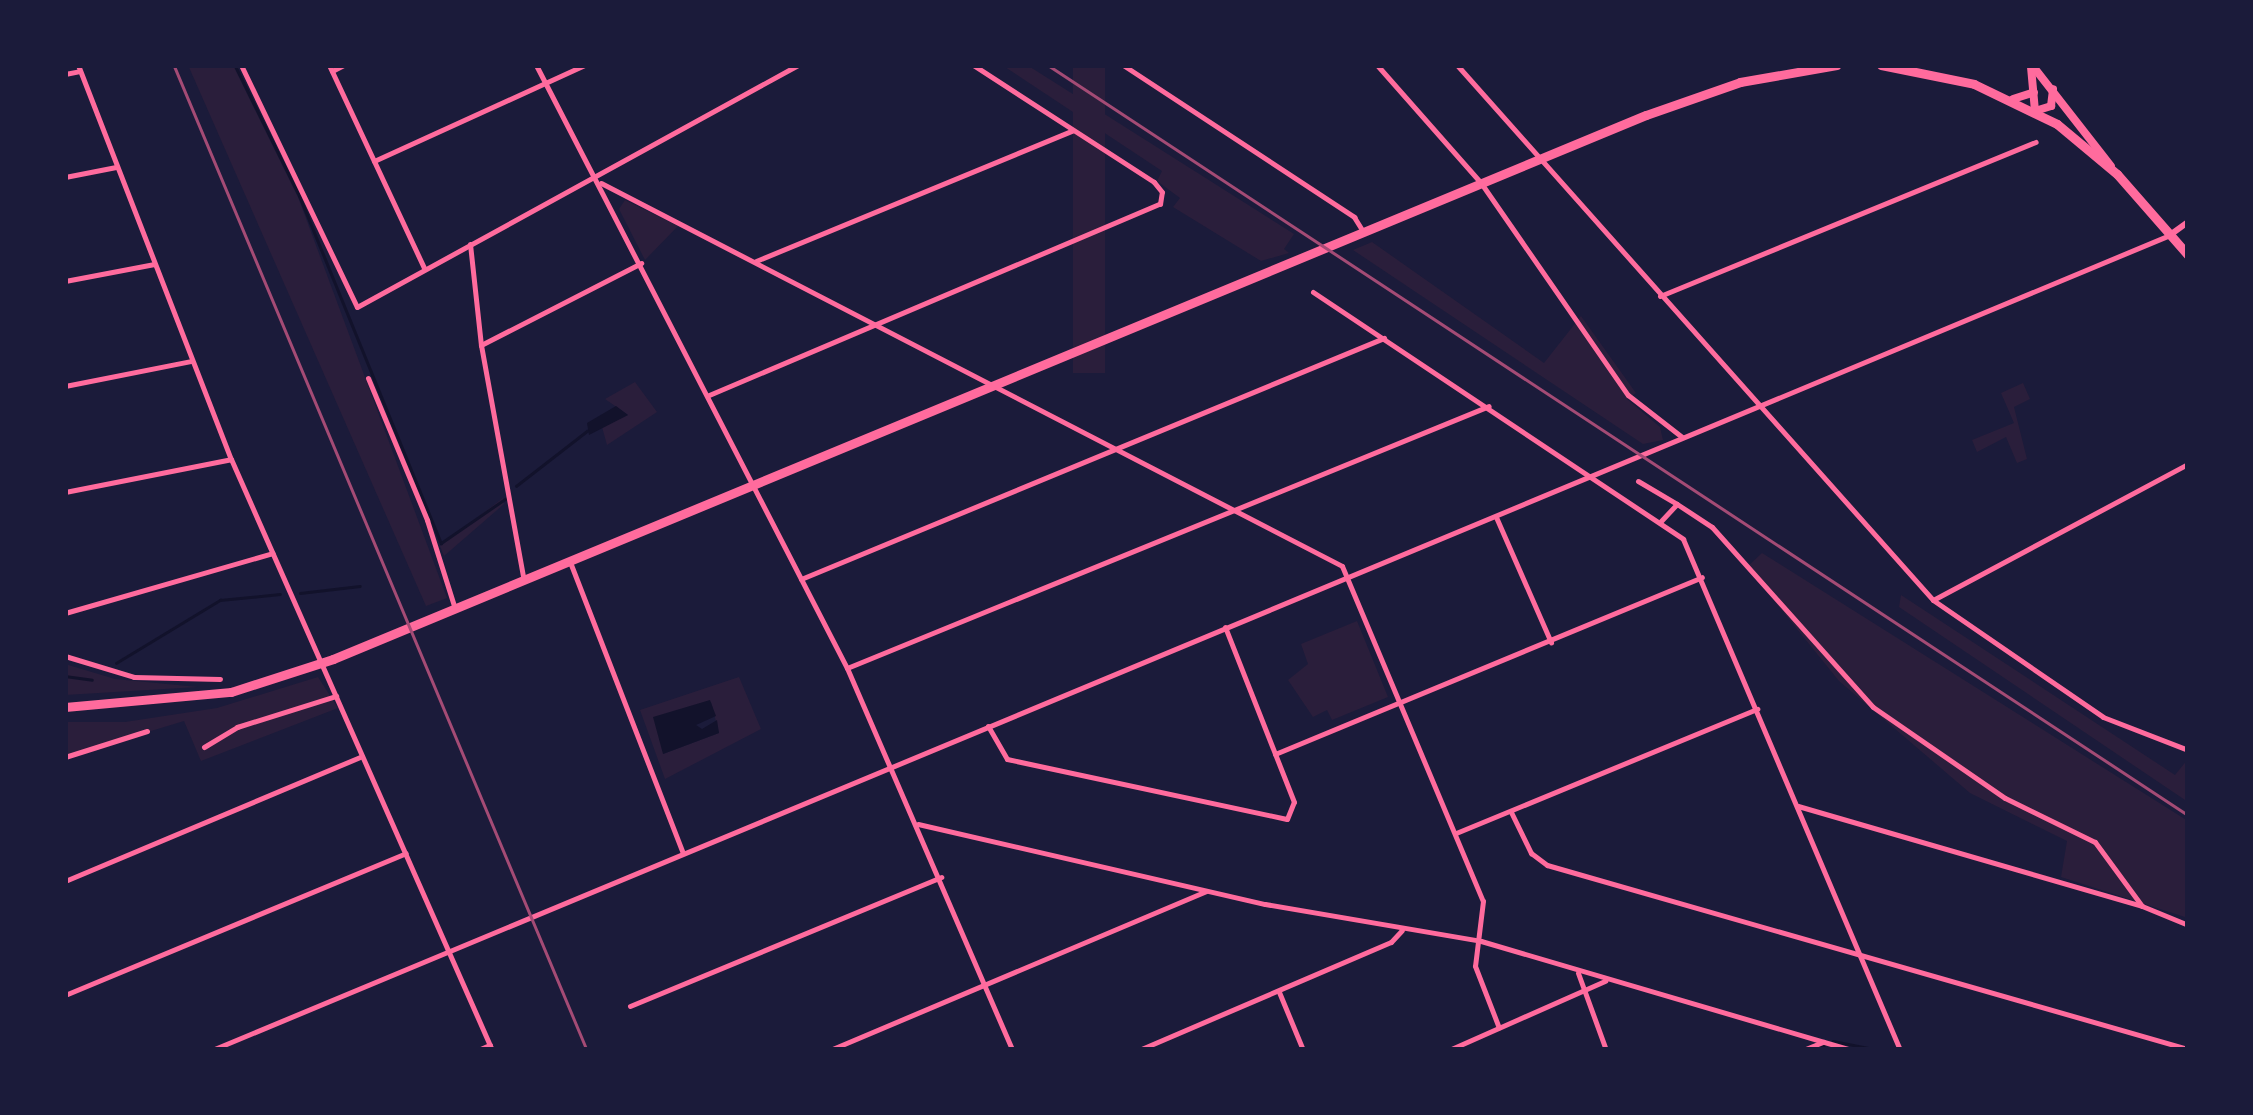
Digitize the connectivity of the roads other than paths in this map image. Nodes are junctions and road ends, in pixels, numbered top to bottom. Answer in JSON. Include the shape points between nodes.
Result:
{"nodes":[{"id":1,"x":241,"y":65,"type":"edge"},
{"id":2,"x":344,"y":65,"type":"edge"},
{"id":3,"x":536,"y":65,"type":"edge"},
{"id":4,"x":586,"y":65,"type":"edge"},
{"id":5,"x":798,"y":65,"type":"edge"},
{"id":6,"x":972,"y":65,"type":"edge"},
{"id":7,"x":1124,"y":65,"type":"edge"},
{"id":8,"x":1377,"y":65,"type":"edge"},
{"id":9,"x":1457,"y":65,"type":"edge"},
{"id":10,"x":1837,"y":65,"type":"edge"},
{"id":11,"x":1881,"y":65,"type":"edge"},
{"id":12,"x":2031,"y":65,"type":"edge"},
{"id":13,"x":79,"y":68,"type":"edge"},
{"id":14,"x":331,"y":68,"type":"edge"},
{"id":15,"x":65,"y":74,"type":"edge"},
{"id":16,"x":546,"y":83,"type":"junction"},
{"id":17,"x":2053,"y":88,"type":"junction"},
{"id":18,"x":2034,"y":92,"type":"junction"},
{"id":19,"x":2014,"y":99,"type":"junction"},
{"id":20,"x":2035,"y":111,"type":"junction"},
{"id":21,"x":1073,"y":130,"type":"junction"},
{"id":22,"x":2036,"y":142,"type":"dead end"},
{"id":23,"x":1538,"y":160,"type":"junction"},
{"id":24,"x":374,"y":161,"type":"junction"},
{"id":25,"x":117,"y":167,"type":"junction"},
{"id":26,"x":596,"y":174,"type":"junction"},
{"id":27,"x":2117,"y":174,"type":"junction"},
{"id":28,"x":65,"y":177,"type":"edge"},
{"id":29,"x":601,"y":183,"type":"junction"},
{"id":30,"x":1481,"y":183,"type":"junction"},
{"id":31,"x":2188,"y":222,"type":"edge"},
{"id":32,"x":1363,"y":232,"type":"junction"},
{"id":33,"x":2170,"y":235,"type":"junction"},
{"id":34,"x":470,"y":244,"type":"junction"},
{"id":35,"x":2188,"y":256,"type":"edge"},
{"id":36,"x":756,"y":261,"type":"junction"},
{"id":37,"x":641,"y":263,"type":"junction"},
{"id":38,"x":154,"y":264,"type":"junction"},
{"id":39,"x":424,"y":268,"type":"junction"},
{"id":40,"x":65,"y":281,"type":"edge"},
{"id":41,"x":1313,"y":292,"type":"dead end"},
{"id":42,"x":1660,"y":296,"type":"junction"},
{"id":43,"x":875,"y":324,"type":"junction"},
{"id":44,"x":1384,"y":338,"type":"junction"},
{"id":45,"x":481,"y":345,"type":"junction"},
{"id":46,"x":191,"y":361,"type":"junction"},
{"id":47,"x":368,"y":378,"type":"dead end"},
{"id":48,"x":993,"y":385,"type":"junction"},
{"id":49,"x":65,"y":386,"type":"edge"},
{"id":50,"x":708,"y":395,"type":"junction"},
{"id":51,"x":1489,"y":406,"type":"junction"},
{"id":52,"x":1758,"y":407,"type":"junction"},
{"id":53,"x":1682,"y":437,"type":"junction"},
{"id":54,"x":1115,"y":450,"type":"junction"},
{"id":55,"x":231,"y":460,"type":"junction"},
{"id":56,"x":2188,"y":464,"type":"edge"},
{"id":57,"x":1593,"y":475,"type":"junction"},
{"id":58,"x":1638,"y":481,"type":"dead end"},
{"id":59,"x":754,"y":486,"type":"junction"},
{"id":60,"x":65,"y":492,"type":"edge"},
{"id":61,"x":1677,"y":504,"type":"junction"},
{"id":62,"x":1239,"y":512,"type":"junction"},
{"id":63,"x":1496,"y":517,"type":"junction"},
{"id":64,"x":1662,"y":520,"type":"junction"},
{"id":65,"x":273,"y":553,"type":"junction"},
{"id":66,"x":570,"y":562,"type":"junction"},
{"id":67,"x":1702,"y":577,"type":"junction"},
{"id":68,"x":1349,"y":578,"type":"junction"},
{"id":69,"x":802,"y":579,"type":"junction"},
{"id":70,"x":524,"y":581,"type":"junction"},
{"id":71,"x":1934,"y":600,"type":"junction"},
{"id":72,"x":455,"y":610,"type":"junction"},
{"id":73,"x":65,"y":613,"type":"edge"},
{"id":74,"x":1225,"y":627,"type":"junction"},
{"id":75,"x":1552,"y":643,"type":"junction"},
{"id":76,"x":65,"y":656,"type":"edge"},
{"id":77,"x":322,"y":663,"type":"junction"},
{"id":78,"x":847,"y":668,"type":"junction"},
{"id":79,"x":220,"y":679,"type":"dead end"},
{"id":80,"x":336,"y":696,"type":"junction"},
{"id":81,"x":1401,"y":706,"type":"junction"},
{"id":82,"x":65,"y":707,"type":"edge"},
{"id":83,"x":1756,"y":709,"type":"junction"},
{"id":84,"x":988,"y":726,"type":"junction"},
{"id":85,"x":147,"y":731,"type":"dead end"},
{"id":86,"x":204,"y":746,"type":"dead end"},
{"id":87,"x":2188,"y":750,"type":"edge"},
{"id":88,"x":1275,"y":754,"type":"junction"},
{"id":89,"x":65,"y":756,"type":"edge"},
{"id":90,"x":362,"y":756,"type":"junction"},
{"id":91,"x":892,"y":764,"type":"junction"},
{"id":92,"x":1798,"y":806,"type":"junction"},
{"id":93,"x":1511,"y":812,"type":"junction"},
{"id":94,"x":917,"y":824,"type":"junction"},
{"id":95,"x":1456,"y":833,"type":"junction"},
{"id":96,"x":406,"y":853,"type":"junction"},
{"id":97,"x":684,"y":854,"type":"junction"},
{"id":98,"x":941,"y":877,"type":"junction"},
{"id":99,"x":65,"y":881,"type":"edge"},
{"id":100,"x":1206,"y":891,"type":"junction"},
{"id":101,"x":2142,"y":906,"type":"junction"},
{"id":102,"x":2188,"y":925,"type":"edge"},
{"id":103,"x":1402,"y":930,"type":"junction"},
{"id":104,"x":1481,"y":941,"type":"junction"},
{"id":105,"x":448,"y":951,"type":"junction"},
{"id":106,"x":1862,"y":955,"type":"junction"},
{"id":107,"x":1578,"y":973,"type":"junction"},
{"id":108,"x":1605,"y":980,"type":"junction"},
{"id":109,"x":985,"y":986,"type":"junction"},
{"id":110,"x":1279,"y":992,"type":"junction"},
{"id":111,"x":65,"y":995,"type":"edge"},
{"id":112,"x":1582,"y":995,"type":"junction"},
{"id":113,"x":630,"y":1006,"type":"dead end"},
{"id":114,"x":1499,"y":1028,"type":"junction"},
{"id":115,"x":1824,"y":1042,"type":"junction"},
{"id":116,"x":491,"y":1048,"type":"edge"},
{"id":117,"x":2188,"y":1049,"type":"edge"},
{"id":118,"x":212,"y":1050,"type":"edge"},
{"id":119,"x":478,"y":1050,"type":"edge"},
{"id":120,"x":830,"y":1050,"type":"edge"},
{"id":121,"x":1012,"y":1050,"type":"edge"},
{"id":122,"x":1138,"y":1050,"type":"edge"},
{"id":123,"x":1303,"y":1050,"type":"edge"},
{"id":124,"x":1449,"y":1050,"type":"edge"},
{"id":125,"x":1606,"y":1050,"type":"edge"},
{"id":126,"x":1803,"y":1050,"type":"edge"},
{"id":127,"x":1851,"y":1050,"type":"edge"},
{"id":128,"x":1900,"y":1050,"type":"edge"}],
"edges":[{"from":1,"to":39,"type":"street","via":[[357,307]]},
{"from":2,"to":14,"type":"street"},
{"from":3,"to":16,"type":"street"},
{"from":4,"to":16,"type":"street"},
{"from":5,"to":26,"type":"street"},
{"from":6,"to":21,"type":"street"},
{"from":7,"to":32,"type":"street","via":[[1354,216]]},
{"from":8,"to":30,"type":"street"},
{"from":9,"to":23,"type":"street"},
{"from":10,"to":23,"type":"main road","via":[[1702,94]]},
{"from":11,"to":19,"type":"main road","via":[[1949,77]]},
{"from":12,"to":17,"type":"main road"},
{"from":12,"to":18,"type":"main road"},
{"from":13,"to":15,"type":"street"},
{"from":13,"to":25,"type":"street"},
{"from":14,"to":24,"type":"street"},
{"from":16,"to":24,"type":"street"},
{"from":16,"to":26,"type":"street"},
{"from":17,"to":20,"type":"main road","via":[[2051,106]]},
{"from":17,"to":27,"type":"main road"},
{"from":18,"to":19,"type":"main road"},
{"from":18,"to":20,"type":"main road"},
{"from":19,"to":20,"type":"main road"},
{"from":20,"to":27,"type":"main road"},
{"from":21,"to":36,"type":"street"},
{"from":21,"to":43,"type":"street","via":[[1154,182],[1162,198],[1154,210]]},
{"from":22,"to":42,"type":"street"},
{"from":23,"to":30,"type":"main road"},
{"from":23,"to":42,"type":"street"},
{"from":24,"to":39,"type":"street"},
{"from":25,"to":28,"type":"street"},
{"from":25,"to":38,"type":"street"},
{"from":26,"to":29,"type":"street"},
{"from":26,"to":34,"type":"street"},
{"from":27,"to":33,"type":"main road"},
{"from":29,"to":36,"type":"street"},
{"from":29,"to":37,"type":"street"},
{"from":30,"to":32,"type":"main road"},
{"from":30,"to":53,"type":"street","via":[[1623,388]]},
{"from":31,"to":33,"type":"street"},
{"from":32,"to":48,"type":"main road"},
{"from":33,"to":35,"type":"main road"},
{"from":33,"to":52,"type":"street"},
{"from":34,"to":39,"type":"street"},
{"from":34,"to":45,"type":"street"},
{"from":36,"to":43,"type":"street"},
{"from":37,"to":45,"type":"street"},
{"from":37,"to":50,"type":"street"},
{"from":38,"to":40,"type":"street"},
{"from":38,"to":46,"type":"street"},
{"from":41,"to":44,"type":"street"},
{"from":42,"to":52,"type":"street"},
{"from":43,"to":48,"type":"street"},
{"from":43,"to":50,"type":"street"},
{"from":44,"to":51,"type":"street"},
{"from":44,"to":54,"type":"street"},
{"from":45,"to":70,"type":"street"},
{"from":46,"to":49,"type":"street"},
{"from":46,"to":55,"type":"street"},
{"from":47,"to":72,"type":"street","via":[[427,520]]},
{"from":48,"to":54,"type":"street"},
{"from":48,"to":59,"type":"main road"},
{"from":50,"to":59,"type":"street"},
{"from":51,"to":57,"type":"street"},
{"from":51,"to":62,"type":"street","via":[[1253,500]]},
{"from":52,"to":53,"type":"street"},
{"from":52,"to":71,"type":"street"},
{"from":53,"to":57,"type":"street"},
{"from":54,"to":62,"type":"street"},
{"from":54,"to":69,"type":"street"},
{"from":55,"to":60,"type":"street"},
{"from":55,"to":65,"type":"street"},
{"from":56,"to":71,"type":"street"},
{"from":57,"to":63,"type":"street"},
{"from":57,"to":64,"type":"street"},
{"from":58,"to":61,"type":"street"},
{"from":59,"to":66,"type":"main road"},
{"from":59,"to":69,"type":"street"},
{"from":61,"to":64,"type":"street"},
{"from":61,"to":101,"type":"street","via":[[1732,543],[1873,706],[2005,798],[2094,842]]},
{"from":62,"to":68,"type":"street","via":[[1336,562]]},
{"from":62,"to":78,"type":"street"},
{"from":63,"to":68,"type":"street"},
{"from":63,"to":75,"type":"street"},
{"from":64,"to":67,"type":"street","via":[[1683,539]]},
{"from":65,"to":73,"type":"street"},
{"from":65,"to":77,"type":"street"},
{"from":66,"to":70,"type":"main road"},
{"from":66,"to":97,"type":"street"},
{"from":67,"to":75,"type":"street"},
{"from":67,"to":83,"type":"street"},
{"from":68,"to":74,"type":"street"},
{"from":68,"to":81,"type":"street"},
{"from":69,"to":78,"type":"street"},
{"from":70,"to":72,"type":"main road"},
{"from":71,"to":87,"type":"street","via":[[2103,717]]},
{"from":72,"to":77,"type":"main road"},
{"from":74,"to":84,"type":"street"},
{"from":74,"to":88,"type":"street"},
{"from":75,"to":81,"type":"street"},
{"from":76,"to":79,"type":"street","via":[[144,679]]},
{"from":77,"to":80,"type":"street"},
{"from":77,"to":82,"type":"main road","via":[[232,692]]},
{"from":78,"to":91,"type":"street"},
{"from":80,"to":86,"type":"street","via":[[237,727]]},
{"from":80,"to":90,"type":"street"},
{"from":81,"to":88,"type":"street"},
{"from":81,"to":95,"type":"street"},
{"from":83,"to":92,"type":"street"},
{"from":83,"to":93,"type":"street"},
{"from":84,"to":88,"type":"street","via":[[1007,759],[1271,818],[1293,816]]},
{"from":84,"to":91,"type":"street"},
{"from":85,"to":89,"type":"street"},
{"from":90,"to":96,"type":"street"},
{"from":90,"to":99,"type":"street"},
{"from":91,"to":94,"type":"street"},
{"from":91,"to":97,"type":"street"},
{"from":92,"to":101,"type":"street"},
{"from":92,"to":106,"type":"street"},
{"from":93,"to":95,"type":"street"},
{"from":93,"to":106,"type":"street","via":[[1531,853],[1547,866]]},
{"from":94,"to":98,"type":"street"},
{"from":94,"to":100,"type":"street"},
{"from":95,"to":104,"type":"street","via":[[1483,901]]},
{"from":96,"to":105,"type":"street"},
{"from":96,"to":111,"type":"street"},
{"from":97,"to":105,"type":"street"},
{"from":98,"to":109,"type":"street"},
{"from":98,"to":113,"type":"street"},
{"from":100,"to":103,"type":"street"},
{"from":100,"to":109,"type":"street"},
{"from":101,"to":102,"type":"street"},
{"from":103,"to":104,"type":"street"},
{"from":103,"to":110,"type":"street","via":[[1391,942]]},
{"from":104,"to":107,"type":"street"},
{"from":104,"to":114,"type":"street","via":[[1475,966]]},
{"from":105,"to":116,"type":"street"},
{"from":105,"to":118,"type":"street"},
{"from":106,"to":117,"type":"street"},
{"from":106,"to":128,"type":"street"},
{"from":107,"to":108,"type":"street"},
{"from":107,"to":112,"type":"street"},
{"from":108,"to":112,"type":"street"},
{"from":108,"to":115,"type":"street"},
{"from":109,"to":120,"type":"street"},
{"from":109,"to":121,"type":"street"},
{"from":110,"to":122,"type":"street"},
{"from":110,"to":123,"type":"street"},
{"from":112,"to":114,"type":"street"},
{"from":112,"to":125,"type":"street"},
{"from":114,"to":124,"type":"street"},
{"from":115,"to":126,"type":"street"},
{"from":115,"to":127,"type":"street"},
{"from":116,"to":119,"type":"street"}]}
